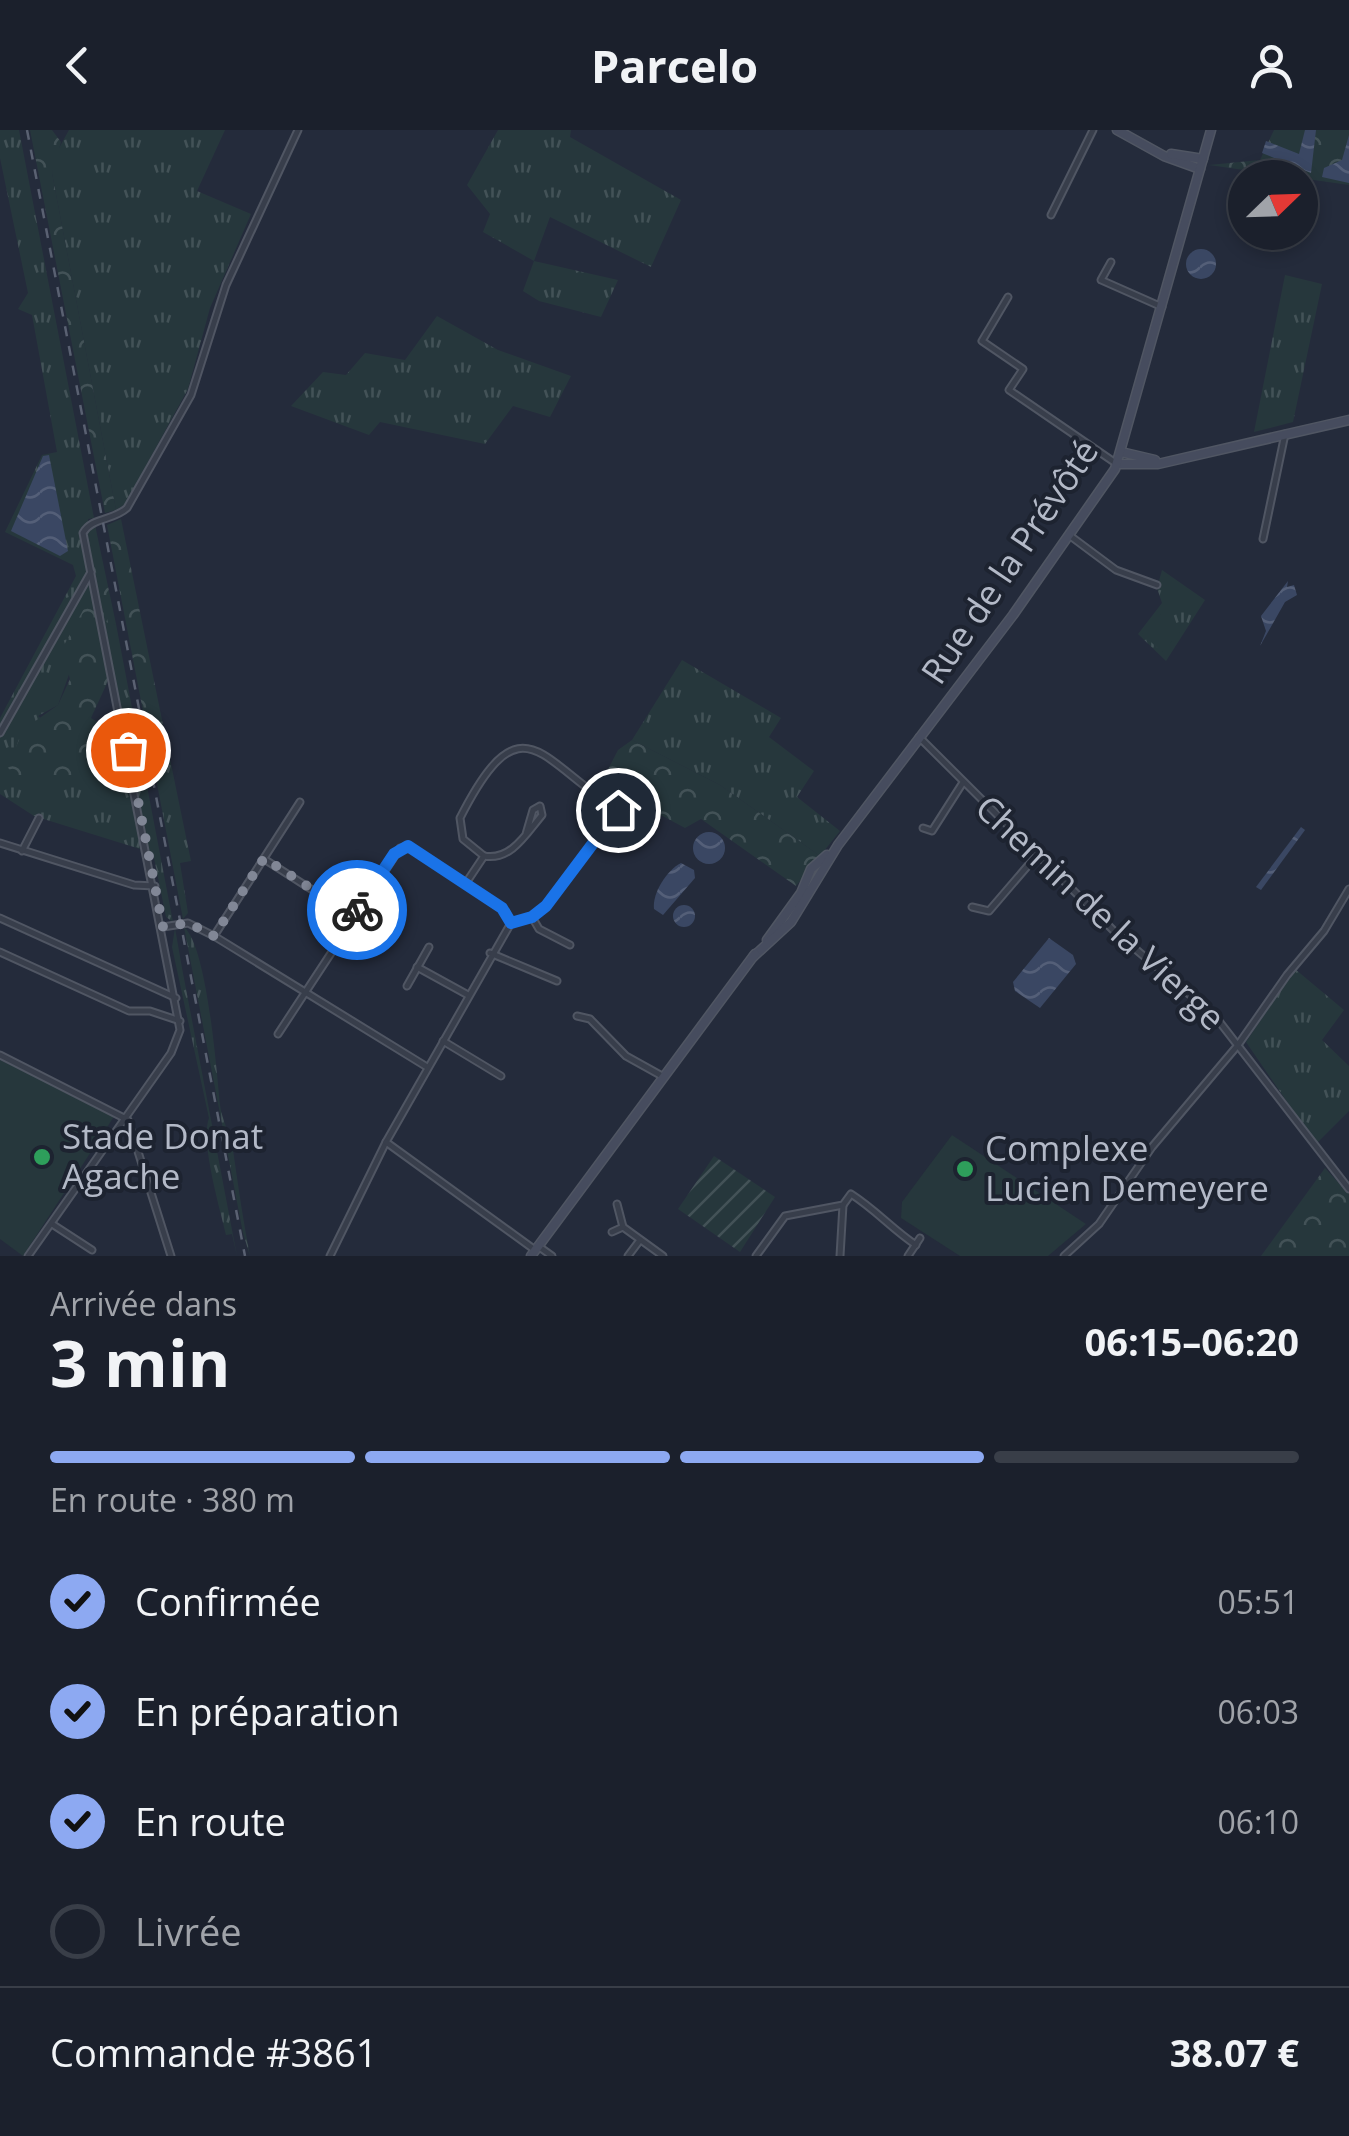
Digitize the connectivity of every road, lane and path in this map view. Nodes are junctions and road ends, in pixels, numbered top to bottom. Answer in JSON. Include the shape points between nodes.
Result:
{"nodes":[{"id":1,"x":298,"y":130,"type":"edge"},
{"id":2,"x":1093,"y":130,"type":"edge"},
{"id":3,"x":1116,"y":130,"type":"edge"},
{"id":4,"x":1210,"y":130,"type":"edge"},
{"id":5,"x":1201,"y":164,"type":"junction"},
{"id":6,"x":1051,"y":215,"type":"dead end"},
{"id":7,"x":1111,"y":262,"type":"dead end"},
{"id":8,"x":1008,"y":297,"type":"dead end"},
{"id":9,"x":1162,"y":308,"type":"junction"},
{"id":10,"x":1349,"y":420,"type":"edge"},
{"id":11,"x":1286,"y":434,"type":"junction"},
{"id":12,"x":1121,"y":452,"type":"junction"},
{"id":13,"x":1196,"y":454,"type":"junction"},
{"id":14,"x":1117,"y":464,"type":"junction"},
{"id":15,"x":1069,"y":536,"type":"junction"},
{"id":16,"x":1263,"y":539,"type":"dead end"},
{"id":17,"x":91,"y":572,"type":"junction"},
{"id":18,"x":1157,"y":586,"type":"dead end"},
{"id":19,"x":0,"y":734,"type":"edge"},
{"id":20,"x":919,"y":737,"type":"junction"},
{"id":21,"x":962,"y":784,"type":"junction"},
{"id":22,"x":597,"y":796,"type":"junction"},
{"id":23,"x":300,"y":802,"type":"dead end"},
{"id":24,"x":624,"y":802,"type":"dead end"},
{"id":25,"x":618,"y":810,"type":"junction"},
{"id":26,"x":39,"y":818,"type":"dead end"},
{"id":27,"x":923,"y":828,"type":"dead end"},
{"id":28,"x":526,"y":834,"type":"junction"},
{"id":29,"x":0,"y":844,"type":"edge"},
{"id":30,"x":591,"y":846,"type":"junction"},
{"id":31,"x":22,"y":851,"type":"junction"},
{"id":32,"x":1037,"y":855,"type":"junction"},
{"id":33,"x":484,"y":856,"type":"junction"},
{"id":34,"x":264,"y":858,"type":"junction"},
{"id":35,"x":466,"y":883,"type":"junction"},
{"id":36,"x":154,"y":886,"type":"junction"},
{"id":37,"x":1349,"y":889,"type":"edge"},
{"id":38,"x":972,"y":907,"type":"dead end"},
{"id":39,"x":353,"y":916,"type":"junction"},
{"id":40,"x":532,"y":917,"type":"junction"},
{"id":41,"x":0,"y":918,"type":"edge"},
{"id":42,"x":511,"y":923,"type":"junction"},
{"id":43,"x":163,"y":927,"type":"junction"},
{"id":44,"x":214,"y":936,"type":"junction"},
{"id":45,"x":428,"y":946,"type":"dead end"},
{"id":46,"x":570,"y":946,"type":"dead end"},
{"id":47,"x":0,"y":952,"type":"edge"},
{"id":48,"x":490,"y":954,"type":"junction"},
{"id":49,"x":417,"y":967,"type":"junction"},
{"id":50,"x":557,"y":981,"type":"dead end"},
{"id":51,"x":407,"y":986,"type":"dead end"},
{"id":52,"x":304,"y":992,"type":"junction"},
{"id":53,"x":468,"y":995,"type":"junction"},
{"id":54,"x":176,"y":998,"type":"junction"},
{"id":55,"x":577,"y":1016,"type":"dead end"},
{"id":56,"x":180,"y":1022,"type":"junction"},
{"id":57,"x":278,"y":1034,"type":"dead end"},
{"id":58,"x":443,"y":1041,"type":"junction"},
{"id":59,"x":1238,"y":1046,"type":"junction"},
{"id":60,"x":0,"y":1055,"type":"edge"},
{"id":61,"x":427,"y":1067,"type":"junction"},
{"id":62,"x":501,"y":1076,"type":"dead end"},
{"id":63,"x":662,"y":1076,"type":"junction"},
{"id":64,"x":126,"y":1117,"type":"junction"},
{"id":65,"x":116,"y":1130,"type":"junction"},
{"id":66,"x":135,"y":1135,"type":"junction"},
{"id":67,"x":386,"y":1142,"type":"junction"},
{"id":68,"x":1349,"y":1189,"type":"edge"},
{"id":69,"x":618,"y":1204,"type":"dead end"},
{"id":70,"x":844,"y":1205,"type":"junction"},
{"id":71,"x":52,"y":1224,"type":"junction"},
{"id":72,"x":623,"y":1227,"type":"junction"},
{"id":73,"x":612,"y":1232,"type":"dead end"},
{"id":74,"x":920,"y":1238,"type":"dead end"},
{"id":75,"x":640,"y":1240,"type":"junction"},
{"id":76,"x":916,"y":1245,"type":"junction"},
{"id":77,"x":92,"y":1250,"type":"dead end"},
{"id":78,"x":534,"y":1250,"type":"edge"},
{"id":79,"x":28,"y":1256,"type":"edge"},
{"id":80,"x":171,"y":1256,"type":"edge"},
{"id":81,"x":330,"y":1256,"type":"edge"},
{"id":82,"x":552,"y":1256,"type":"edge"},
{"id":83,"x":628,"y":1256,"type":"edge"},
{"id":84,"x":663,"y":1256,"type":"edge"},
{"id":85,"x":756,"y":1256,"type":"edge"},
{"id":86,"x":840,"y":1256,"type":"edge"},
{"id":87,"x":908,"y":1256,"type":"edge"},
{"id":88,"x":1064,"y":1256,"type":"edge"}],
"edges":[{"from":1,"to":17,"type":"street","via":[[220,299],[191,395],[130,504],[83,533]]},
{"from":2,"to":6,"type":"street"},
{"from":3,"to":5,"type":"street","via":[[1162,154]]},
{"from":4,"to":5,"type":"street","name":"Rue de la Prévôté"},
{"from":5,"to":9,"type":"street","name":"Rue de la Prévôté"},
{"from":7,"to":9,"type":"street","via":[[1102,280]]},
{"from":8,"to":14,"type":"street","via":[[982,340],[1023,369],[1009,390]]},
{"from":9,"to":12,"type":"street","name":"Rue de la Prévôté"},
{"from":10,"to":11,"type":"street"},
{"from":11,"to":13,"type":"street"},
{"from":11,"to":16,"type":"street"},
{"from":12,"to":13,"type":"street","via":[[1144,461]]},
{"from":12,"to":14,"type":"street","name":"Rue de la Prévôté"},
{"from":13,"to":14,"type":"street","via":[[1142,467]]},
{"from":14,"to":15,"type":"street","name":"Rue de la Prévôté"},
{"from":15,"to":18,"type":"street","via":[[1116,570]]},
{"from":15,"to":20,"type":"street","name":"Rue de la Prévôté"},
{"from":17,"to":19,"type":"street"},
{"from":17,"to":36,"type":"street"},
{"from":20,"to":21,"type":"street","name":"Chemin de la Vierge"},
{"from":20,"to":63,"type":"street","name":"Rue de la Prévôté","via":[[838,845],[814,866],[796,901]]},
{"from":21,"to":27,"type":"street","via":[[932,831]]},
{"from":21,"to":32,"type":"street","name":"Chemin de la Vierge"},
{"from":22,"to":25,"type":"street"},
{"from":22,"to":30,"type":"street","via":[[602,818]]},
{"from":22,"to":33,"type":"street","via":[[537,748],[512,749],[460,818],[463,839]]},
{"from":23,"to":34,"type":"street"},
{"from":24,"to":25,"type":"street"},
{"from":25,"to":30,"type":"street"},
{"from":26,"to":31,"type":"street"},
{"from":28,"to":28,"type":"street","via":[[542,815],[540,806],[534,808]]},
{"from":28,"to":33,"type":"street","via":[[504,856]]},
{"from":29,"to":31,"type":"street"},
{"from":30,"to":40,"type":"street"},
{"from":31,"to":36,"type":"street"},
{"from":32,"to":38,"type":"street","via":[[989,911]]},
{"from":32,"to":59,"type":"street","name":"Chemin de la Vierge","via":[[1142,958],[1210,1012]]},
{"from":33,"to":35,"type":"street"},
{"from":34,"to":39,"type":"street"},
{"from":34,"to":44,"type":"street"},
{"from":35,"to":39,"type":"street","via":[[411,848],[394,854]]},
{"from":35,"to":42,"type":"street","via":[[502,908]]},
{"from":36,"to":43,"type":"street"},
{"from":37,"to":59,"type":"street"},
{"from":39,"to":52,"type":"street"},
{"from":40,"to":42,"type":"street"},
{"from":40,"to":46,"type":"street","via":[[539,929]]},
{"from":41,"to":54,"type":"street"},
{"from":42,"to":48,"type":"street"},
{"from":43,"to":44,"type":"street","via":[[188,923]]},
{"from":43,"to":54,"type":"street"},
{"from":44,"to":52,"type":"street"},
{"from":45,"to":49,"type":"street"},
{"from":47,"to":56,"type":"street","via":[[130,1011]]},
{"from":48,"to":50,"type":"street"},
{"from":48,"to":53,"type":"street"},
{"from":49,"to":51,"type":"street"},
{"from":49,"to":53,"type":"street"},
{"from":52,"to":57,"type":"street"},
{"from":52,"to":61,"type":"street"},
{"from":53,"to":58,"type":"street"},
{"from":54,"to":56,"type":"street"},
{"from":55,"to":63,"type":"street","via":[[590,1019],[626,1056]]},
{"from":56,"to":64,"type":"street","via":[[176,1044]]},
{"from":58,"to":61,"type":"street"},
{"from":58,"to":62,"type":"street"},
{"from":59,"to":68,"type":"street","name":"Chemin de la Vierge"},
{"from":59,"to":88,"type":"street","via":[[1152,1147],[1099,1224]]},
{"from":60,"to":64,"type":"street"},
{"from":61,"to":67,"type":"street"},
{"from":63,"to":78,"type":"street","name":"Rue de la Prévôté"},
{"from":64,"to":65,"type":"street"},
{"from":64,"to":66,"type":"street"},
{"from":65,"to":66,"type":"street"},
{"from":65,"to":71,"type":"street"},
{"from":66,"to":80,"type":"street"},
{"from":67,"to":78,"type":"street"},
{"from":67,"to":81,"type":"street"},
{"from":69,"to":72,"type":"street"},
{"from":70,"to":76,"type":"street","via":[[851,1194]]},
{"from":70,"to":85,"type":"street","via":[[785,1216]]},
{"from":70,"to":86,"type":"street"},
{"from":71,"to":77,"type":"street"},
{"from":71,"to":79,"type":"street"},
{"from":72,"to":73,"type":"street"},
{"from":72,"to":75,"type":"street"},
{"from":74,"to":76,"type":"street"},
{"from":75,"to":83,"type":"street"},
{"from":75,"to":84,"type":"street"},
{"from":76,"to":87,"type":"street"},
{"from":78,"to":82,"type":"street"}]}
